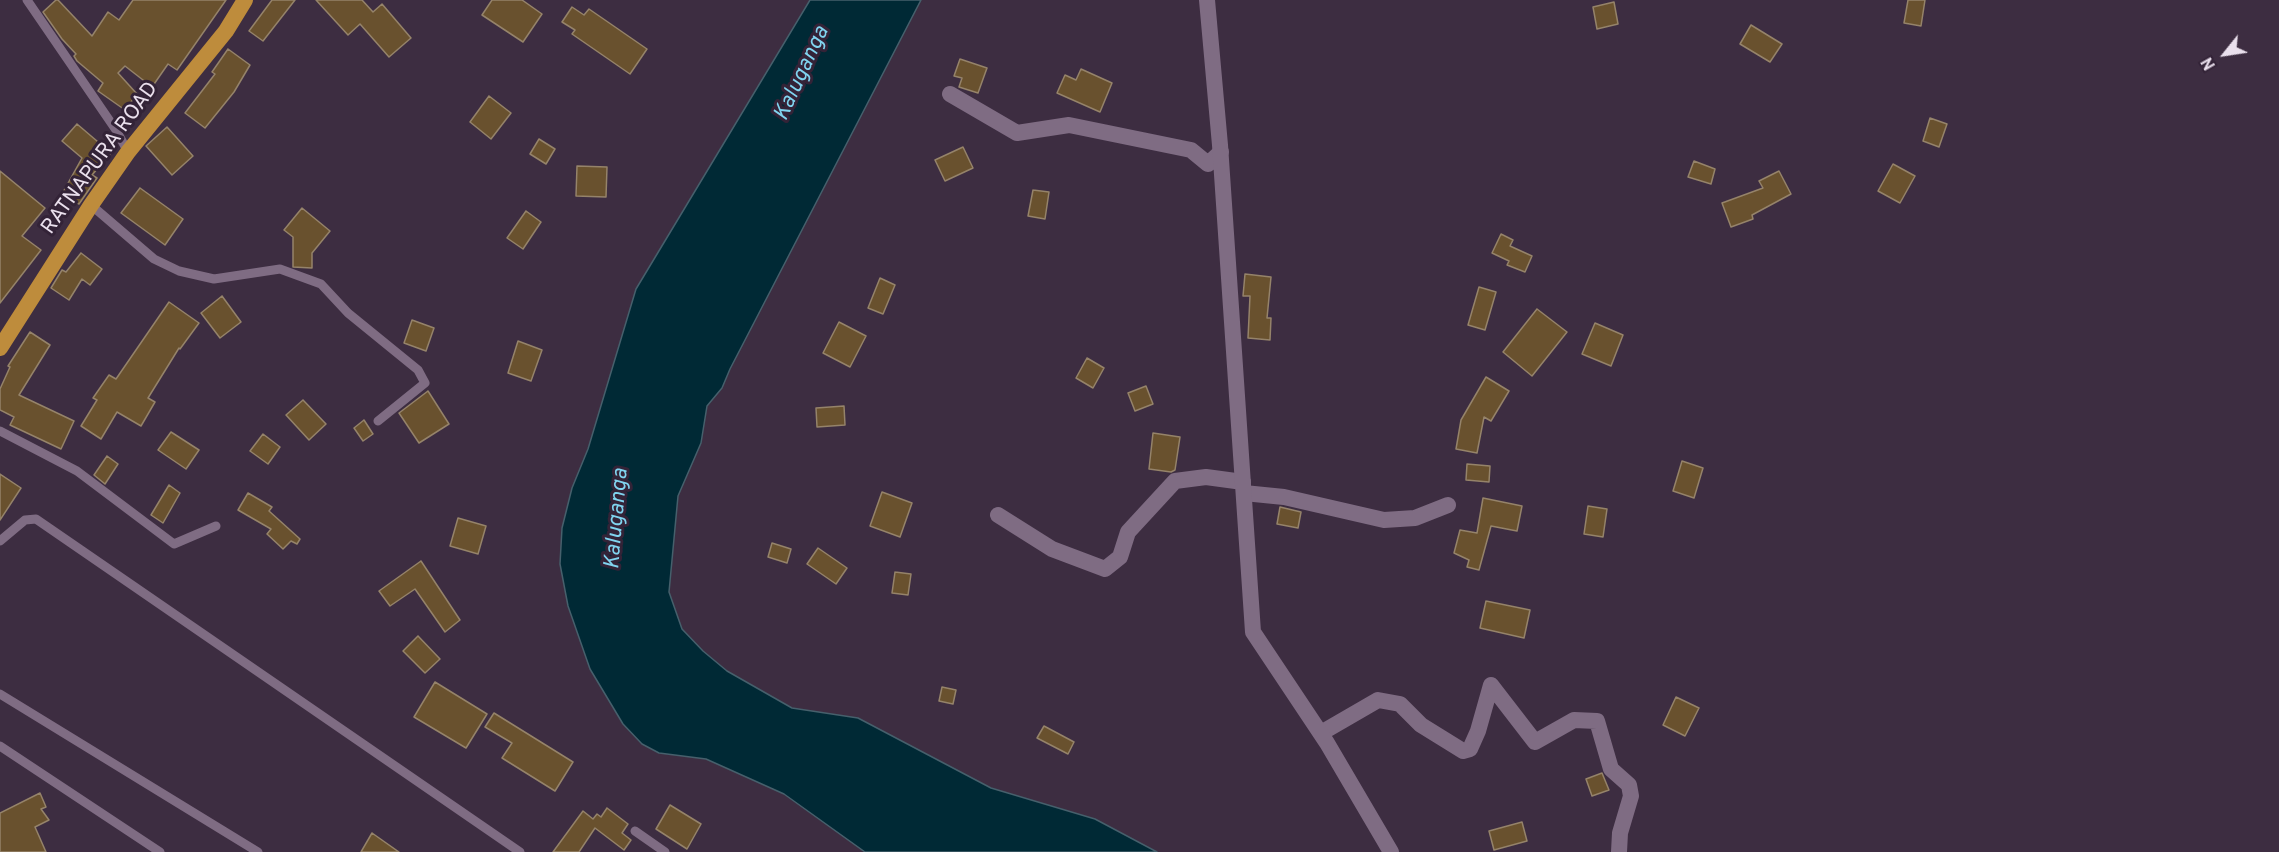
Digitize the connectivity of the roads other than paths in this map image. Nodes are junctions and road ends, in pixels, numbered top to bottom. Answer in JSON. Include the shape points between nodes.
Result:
{"nodes":[{"id":1,"x":27,"y":0,"type":"edge"},
{"id":2,"x":245,"y":0,"type":"edge"},
{"id":3,"x":1207,"y":0,"type":"edge"},
{"id":4,"x":950,"y":94,"type":"dead end"},
{"id":5,"x":128,"y":152,"type":"junction"},
{"id":6,"x":1221,"y":152,"type":"junction"},
{"id":7,"x":91,"y":205,"type":"junction"},
{"id":8,"x":0,"y":348,"type":"edge"},
{"id":9,"x":378,"y":421,"type":"dead end"},
{"id":10,"x":0,"y":431,"type":"edge"},
{"id":11,"x":1243,"y":488,"type":"junction"},
{"id":12,"x":1448,"y":505,"type":"dead end"},
{"id":13,"x":998,"y":515,"type":"dead end"},
{"id":14,"x":216,"y":526,"type":"dead end"},
{"id":15,"x":0,"y":540,"type":"edge"},
{"id":16,"x":0,"y":694,"type":"edge"},
{"id":17,"x":1321,"y":733,"type":"junction"},
{"id":18,"x":0,"y":746,"type":"edge"},
{"id":19,"x":635,"y":831,"type":"dead end"},
{"id":20,"x":160,"y":852,"type":"edge"},
{"id":21,"x":258,"y":852,"type":"edge"},
{"id":22,"x":520,"y":852,"type":"edge"},
{"id":23,"x":665,"y":852,"type":"edge"},
{"id":24,"x":1391,"y":852,"type":"edge"},
{"id":25,"x":1619,"y":852,"type":"edge"}],
"edges":[{"from":1,"to":5,"type":"lane"},
{"from":2,"to":5,"type":"highway","name":"RATNAPURA ROAD","via":[[226,31]]},
{"from":3,"to":6,"type":"street"},
{"from":4,"to":6,"type":"street","via":[[1017,133],[1069,125],[1191,150],[1208,164]]},
{"from":5,"to":7,"type":"highway","name":"RATNAPURA ROAD"},
{"from":6,"to":11,"type":"street"},
{"from":7,"to":8,"type":"highway","name":"RATNAPURA ROAD"},
{"from":7,"to":9,"type":"lane","via":[[154,259],[179,271],[214,279],[280,269],[321,284],[348,313],[418,370],[425,382]]},
{"from":10,"to":14,"type":"lane","via":[[77,471],[174,544]]},
{"from":11,"to":12,"type":"street","via":[[1384,520],[1415,518]]},
{"from":11,"to":13,"type":"street","via":[[1206,477],[1175,481],[1128,532],[1120,557],[1105,569],[1052,549]]},
{"from":11,"to":17,"type":"street","via":[[1253,632]]},
{"from":15,"to":22,"type":"lane","via":[[25,520],[36,519]]},
{"from":16,"to":21,"type":"lane"},
{"from":17,"to":24,"type":"street"},
{"from":17,"to":25,"type":"street","via":[[1378,700],[1400,704],[1421,725],[1463,751],[1470,749],[1478,731],[1491,685],[1534,742],[1574,720],[1597,721],[1611,769],[1629,785],[1631,796],[1620,833]]},
{"from":18,"to":20,"type":"lane"},
{"from":19,"to":23,"type":"lane"}]}
